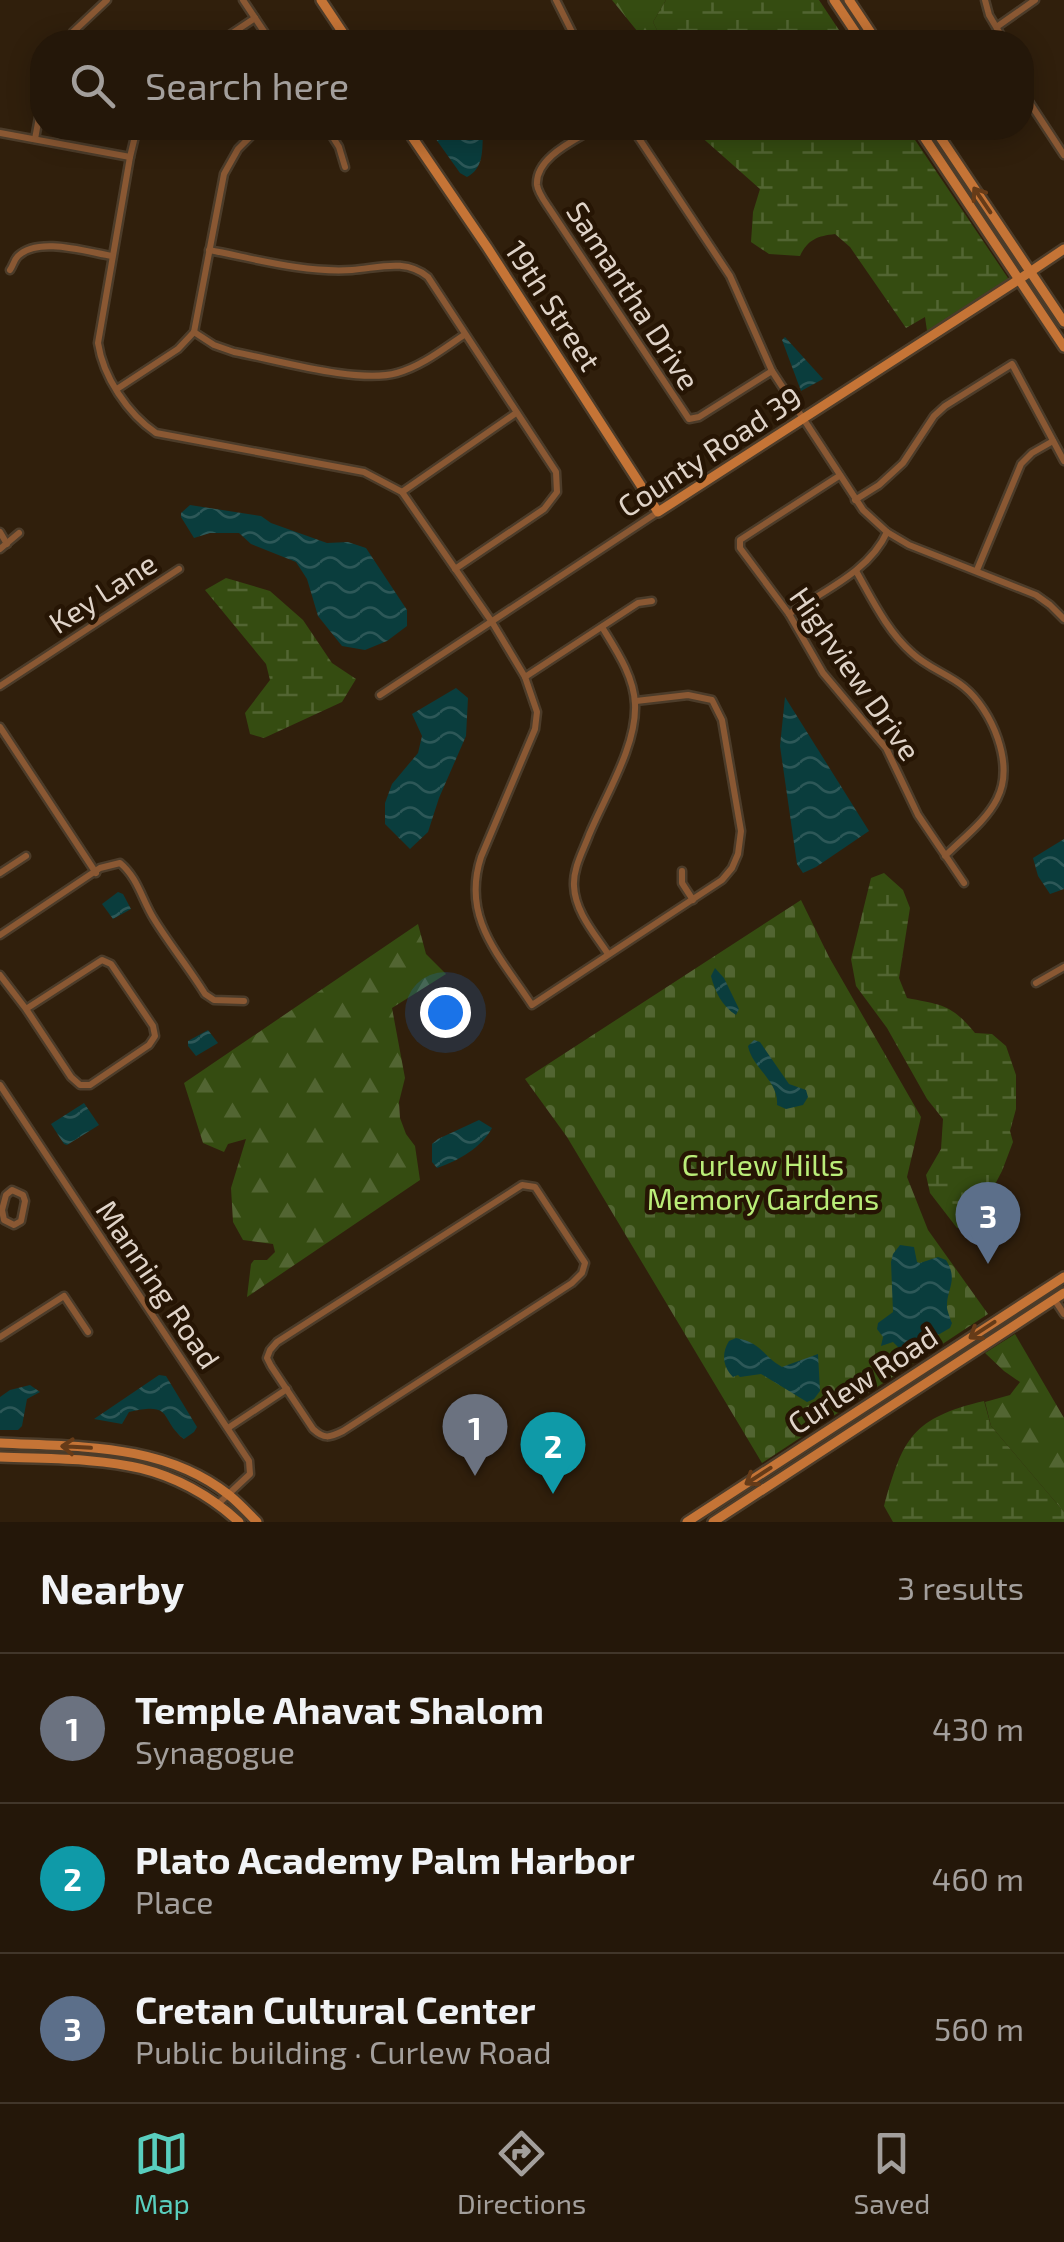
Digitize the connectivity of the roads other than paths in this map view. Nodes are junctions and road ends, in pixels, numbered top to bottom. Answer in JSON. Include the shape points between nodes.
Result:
{"nodes":[{"id":1,"x":106,"y":0,"type":"edge"},
{"id":2,"x":243,"y":0,"type":"edge"},
{"id":3,"x":321,"y":0,"type":"edge"},
{"id":4,"x":556,"y":0,"type":"edge"},
{"id":5,"x":834,"y":0,"type":"edge"},
{"id":6,"x":848,"y":0,"type":"edge"},
{"id":7,"x":985,"y":0,"type":"edge"},
{"id":8,"x":1035,"y":0,"type":"edge"},
{"id":9,"x":255,"y":18,"type":"junction"},
{"id":10,"x":998,"y":26,"type":"junction"},
{"id":11,"x":75,"y":30,"type":"edge"},
{"id":12,"x":237,"y":30,"type":"edge"},
{"id":13,"x":263,"y":30,"type":"edge"},
{"id":14,"x":342,"y":30,"type":"edge"},
{"id":15,"x":570,"y":30,"type":"edge"},
{"id":16,"x":854,"y":30,"type":"edge"},
{"id":17,"x":869,"y":30,"type":"edge"},
{"id":18,"x":1000,"y":30,"type":"edge"},
{"id":19,"x":1034,"y":109,"type":"edge"},
{"id":20,"x":0,"y":134,"type":"edge"},
{"id":21,"x":30,"y":138,"type":"edge"},
{"id":22,"x":41,"y":140,"type":"edge"},
{"id":23,"x":133,"y":140,"type":"edge"},
{"id":24,"x":245,"y":140,"type":"edge"},
{"id":25,"x":335,"y":140,"type":"edge"},
{"id":26,"x":414,"y":140,"type":"edge"},
{"id":27,"x":578,"y":140,"type":"edge"},
{"id":28,"x":640,"y":140,"type":"edge"},
{"id":29,"x":926,"y":140,"type":"edge"},
{"id":30,"x":942,"y":140,"type":"edge"},
{"id":31,"x":1064,"y":154,"type":"edge"},
{"id":32,"x":130,"y":156,"type":"junction"},
{"id":33,"x":345,"y":167,"type":"dead end"},
{"id":34,"x":1064,"y":249,"type":"edge"},
{"id":35,"x":209,"y":250,"type":"junction"},
{"id":36,"x":112,"y":256,"type":"junction"},
{"id":37,"x":10,"y":270,"type":"dead end"},
{"id":38,"x":1030,"y":272,"type":"junction"},
{"id":39,"x":1020,"y":280,"type":"junction"},
{"id":40,"x":1064,"y":322,"type":"edge"},
{"id":41,"x":194,"y":332,"type":"junction"},
{"id":42,"x":465,"y":335,"type":"junction"},
{"id":43,"x":1064,"y":347,"type":"edge"},
{"id":44,"x":772,"y":370,"type":"junction"},
{"id":45,"x":117,"y":389,"type":"junction"},
{"id":46,"x":517,"y":413,"type":"junction"},
{"id":47,"x":803,"y":420,"type":"junction"},
{"id":48,"x":1053,"y":441,"type":"junction"},
{"id":49,"x":1064,"y":460,"type":"edge"},
{"id":50,"x":839,"y":476,"type":"junction"},
{"id":51,"x":402,"y":492,"type":"junction"},
{"id":52,"x":855,"y":500,"type":"junction"},
{"id":53,"x":658,"y":512,"type":"junction"},
{"id":54,"x":0,"y":532,"type":"edge"},
{"id":55,"x":887,"y":532,"type":"junction"},
{"id":56,"x":19,"y":534,"type":"dead end"},
{"id":57,"x":4,"y":547,"type":"edge"},
{"id":58,"x":179,"y":569,"type":"dead end"},
{"id":59,"x":455,"y":570,"type":"junction"},
{"id":60,"x":976,"y":570,"type":"junction"},
{"id":61,"x":856,"y":571,"type":"junction"},
{"id":62,"x":652,"y":601,"type":"dead end"},
{"id":63,"x":1061,"y":609,"type":"edge"},
{"id":64,"x":788,"y":614,"type":"junction"},
{"id":65,"x":1064,"y":620,"type":"edge"},
{"id":66,"x":492,"y":622,"type":"junction"},
{"id":67,"x":602,"y":627,"type":"junction"},
{"id":68,"x":525,"y":677,"type":"junction"},
{"id":69,"x":0,"y":686,"type":"edge"},
{"id":70,"x":380,"y":695,"type":"dead end"},
{"id":71,"x":636,"y":702,"type":"junction"},
{"id":72,"x":0,"y":727,"type":"edge"},
{"id":73,"x":26,"y":856,"type":"dead end"},
{"id":74,"x":946,"y":856,"type":"junction"},
{"id":75,"x":682,"y":871,"type":"dead end"},
{"id":76,"x":96,"y":872,"type":"junction"},
{"id":77,"x":0,"y":873,"type":"edge"},
{"id":78,"x":964,"y":884,"type":"dead end"},
{"id":79,"x":693,"y":900,"type":"junction"},
{"id":80,"x":0,"y":936,"type":"edge"},
{"id":81,"x":608,"y":954,"type":"junction"},
{"id":82,"x":1064,"y":967,"type":"edge"},
{"id":83,"x":0,"y":976,"type":"edge"},
{"id":84,"x":1036,"y":983,"type":"dead end"},
{"id":85,"x":244,"y":1001,"type":"dead end"},
{"id":86,"x":26,"y":1009,"type":"junction"},
{"id":87,"x":0,"y":1085,"type":"edge"},
{"id":88,"x":2,"y":1221,"type":"edge"},
{"id":89,"x":1064,"y":1277,"type":"edge"},
{"id":90,"x":1061,"y":1293,"type":"edge"},
{"id":91,"x":1064,"y":1314,"type":"edge"},
{"id":92,"x":88,"y":1332,"type":"dead end"},
{"id":93,"x":0,"y":1337,"type":"edge"},
{"id":94,"x":287,"y":1389,"type":"junction"},
{"id":95,"x":228,"y":1428,"type":"junction"},
{"id":96,"x":0,"y":1442,"type":"edge"},
{"id":97,"x":0,"y":1457,"type":"edge"},
{"id":98,"x":228,"y":1494,"type":"junction"},
{"id":99,"x":218,"y":1504,"type":"junction"},
{"id":100,"x":703,"y":1512,"type":"junction"},
{"id":101,"x":239,"y":1522,"type":"edge"},
{"id":102,"x":257,"y":1522,"type":"edge"},
{"id":103,"x":687,"y":1522,"type":"edge"},
{"id":104,"x":696,"y":1522,"type":"edge"},
{"id":105,"x":712,"y":1522,"type":"edge"}],
"edges":[{"from":1,"to":11,"type":"street"},
{"from":2,"to":9,"type":"street"},
{"from":3,"to":14,"type":"main road"},
{"from":4,"to":15,"type":"street"},
{"from":5,"to":16,"type":"main road"},
{"from":6,"to":17,"type":"main road"},
{"from":7,"to":10,"type":"street"},
{"from":8,"to":10,"type":"street"},
{"from":9,"to":12,"type":"street"},
{"from":9,"to":13,"type":"street"},
{"from":10,"to":18,"type":"street"},
{"from":19,"to":31,"type":"street"},
{"from":20,"to":21,"type":"street"},
{"from":22,"to":32,"type":"street"},
{"from":23,"to":32,"type":"street"},
{"from":24,"to":35,"type":"street","via":[[224,174]]},
{"from":25,"to":33,"type":"street"},
{"from":26,"to":53,"type":"main road","name":"19th Street"},
{"from":27,"to":44,"type":"street","name":"Samantha Drive","via":[[550,158],[537,186],[689,419]]},
{"from":28,"to":44,"type":"street","via":[[730,276]]},
{"from":29,"to":39,"type":"main road"},
{"from":38,"to":30,"type":"main road","one_way":true},
{"from":32,"to":36,"type":"street"},
{"from":34,"to":38,"type":"main road","name":"County Road 39"},
{"from":35,"to":41,"type":"street"},
{"from":35,"to":42,"type":"street","via":[[316,270],[416,268]]},
{"from":36,"to":37,"type":"street","via":[[47,245],[19,255]]},
{"from":36,"to":45,"type":"street","via":[[98,343]]},
{"from":38,"to":39,"type":"main road","name":"County Road 39"},
{"from":38,"to":40,"type":"main road"},
{"from":39,"to":43,"type":"main road"},
{"from":39,"to":47,"type":"main road","name":"County Road 39"},
{"from":41,"to":42,"type":"street","via":[[234,352],[370,377],[420,364]]},
{"from":41,"to":45,"type":"street"},
{"from":42,"to":46,"type":"street"},
{"from":44,"to":47,"type":"street"},
{"from":45,"to":51,"type":"street","via":[[156,433],[364,472]]},
{"from":46,"to":51,"type":"street"},
{"from":46,"to":59,"type":"street","via":[[556,472],[557,492],[544,509]]},
{"from":47,"to":50,"type":"street"},
{"from":47,"to":53,"type":"main road","name":"County Road 39"},
{"from":48,"to":49,"type":"street"},
{"from":48,"to":52,"type":"street","via":[[1012,364],[934,416],[903,463]]},
{"from":48,"to":60,"type":"street","via":[[1022,464]]},
{"from":50,"to":52,"type":"street"},
{"from":50,"to":64,"type":"street","name":"Highview Drive","via":[[740,540]]},
{"from":51,"to":59,"type":"street"},
{"from":52,"to":55,"type":"street"},
{"from":53,"to":66,"type":"street","name":"County Road 39"},
{"from":54,"to":57,"type":"street"},
{"from":55,"to":60,"type":"street"},
{"from":55,"to":61,"type":"street"},
{"from":56,"to":57,"type":"street"},
{"from":58,"to":69,"type":"street","name":"Key Lane"},
{"from":59,"to":66,"type":"street"},
{"from":60,"to":63,"type":"street"},
{"from":61,"to":64,"type":"street"},
{"from":61,"to":74,"type":"street","via":[[897,636],[914,656],[963,686],[997,740],[1004,764],[998,797]]},
{"from":62,"to":67,"type":"street"},
{"from":63,"to":65,"type":"street"},
{"from":64,"to":74,"type":"street","name":"Highview Drive","via":[[822,673],[886,748]]},
{"from":66,"to":68,"type":"street"},
{"from":66,"to":70,"type":"street","name":"County Road 39"},
{"from":67,"to":68,"type":"street"},
{"from":67,"to":71,"type":"street"},
{"from":68,"to":81,"type":"street","via":[[537,712],[535,730],[476,874],[482,926],[532,1005]]},
{"from":71,"to":79,"type":"street","via":[[688,695],[712,700],[722,720],[740,847],[722,880]]},
{"from":71,"to":81,"type":"street","via":[[628,746],[575,876],[578,906]]},
{"from":72,"to":76,"type":"street"},
{"from":73,"to":77,"type":"street"},
{"from":74,"to":78,"type":"street","name":"Highview Drive"},
{"from":75,"to":79,"type":"street"},
{"from":76,"to":80,"type":"street"},
{"from":76,"to":85,"type":"street","via":[[115,863],[127,868],[205,994]]},
{"from":79,"to":81,"type":"street"},
{"from":82,"to":84,"type":"street"},
{"from":83,"to":86,"type":"street"},
{"from":86,"to":86,"type":"street","via":[[80,1085],[155,1036],[112,964],[102,960]]},
{"from":87,"to":95,"type":"street","name":"Manning Road"},
{"from":88,"to":88,"type":"street","via":[[6,1195],[18,1191],[25,1201],[21,1220],[14,1226]]},
{"from":89,"to":100,"type":"main road","name":"Curlew Road","one_way":true},
{"from":90,"to":91,"type":"street"},
{"from":90,"to":105,"type":"main road","name":"Curlew Road"},
{"from":92,"to":93,"type":"street","via":[[64,1296]]},
{"from":94,"to":94,"type":"street","via":[[268,1358],[276,1342],[522,1185],[534,1187],[585,1263],[572,1283],[329,1438],[313,1429]]},
{"from":94,"to":95,"type":"street"},
{"from":95,"to":98,"type":"street","name":"Manning Road","via":[[250,1462],[250,1474]]},
{"from":98,"to":96,"type":"main road","one_way":true,"via":[[140,1454]]},
{"from":97,"to":99,"type":"main road","via":[[126,1464],[170,1476]]},
{"from":98,"to":99,"type":"street","name":"Manning Road"},
{"from":98,"to":102,"type":"main road"},
{"from":99,"to":101,"type":"main road"},
{"from":100,"to":103,"type":"main road","name":"Curlew Road"},
{"from":100,"to":104,"type":"main road"}]}
